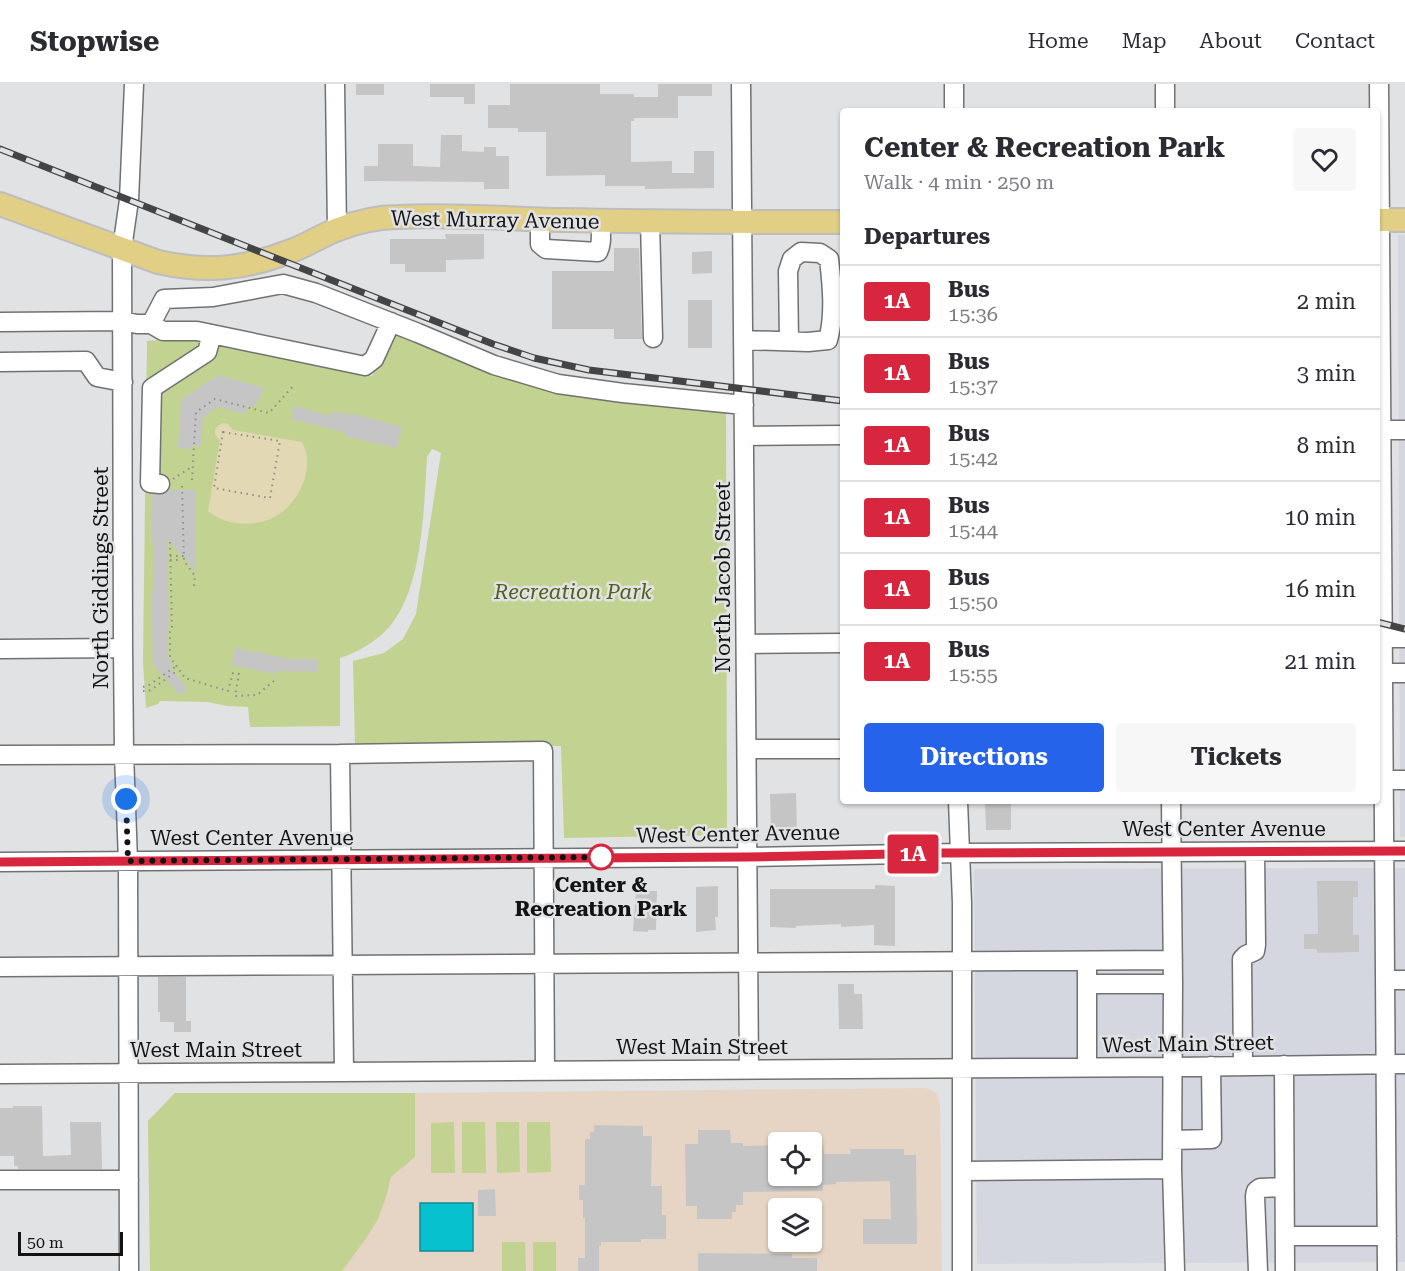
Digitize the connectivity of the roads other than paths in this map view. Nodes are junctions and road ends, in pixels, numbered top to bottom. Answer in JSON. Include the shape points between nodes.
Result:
{"nodes":[{"id":1,"x":134,"y":84,"type":"edge"},
{"id":2,"x":335,"y":84,"type":"edge"},
{"id":3,"x":741,"y":84,"type":"edge"},
{"id":4,"x":954,"y":84,"type":"edge"},
{"id":5,"x":1165,"y":84,"type":"edge"},
{"id":6,"x":1379,"y":84,"type":"edge"},
{"id":7,"x":954,"y":108,"type":"edge"},
{"id":8,"x":1165,"y":108,"type":"edge"},
{"id":9,"x":1379,"y":108,"type":"edge"},
{"id":10,"x":0,"y":204,"type":"edge"},
{"id":11,"x":540,"y":220,"type":"junction"},
{"id":12,"x":1380,"y":220,"type":"edge"},
{"id":13,"x":1405,"y":220,"type":"edge"},
{"id":14,"x":600,"y":221,"type":"junction"},
{"id":15,"x":650,"y":221,"type":"junction"},
{"id":16,"x":742,"y":222,"type":"junction"},
{"id":17,"x":840,"y":222,"type":"edge"},
{"id":18,"x":337,"y":230,"type":"junction"},
{"id":19,"x":122,"y":249,"type":"junction"},
{"id":20,"x":122,"y":321,"type":"junction"},
{"id":21,"x":0,"y":322,"type":"edge"},
{"id":22,"x":391,"y":322,"type":"junction"},
{"id":23,"x":152,"y":324,"type":"junction"},
{"id":24,"x":212,"y":334,"type":"junction"},
{"id":25,"x":653,"y":338,"type":"dead end"},
{"id":26,"x":743,"y":340,"type":"junction"},
{"id":27,"x":789,"y":341,"type":"junction"},
{"id":28,"x":0,"y":362,"type":"edge"},
{"id":29,"x":123,"y":382,"type":"junction"},
{"id":30,"x":744,"y":405,"type":"junction"},
{"id":31,"x":1380,"y":430,"type":"edge"},
{"id":32,"x":1405,"y":430,"type":"edge"},
{"id":33,"x":840,"y":435,"type":"edge"},
{"id":34,"x":744,"y":436,"type":"junction"},
{"id":35,"x":160,"y":484,"type":"road end"},
{"id":36,"x":1380,"y":638,"type":"edge"},
{"id":37,"x":1405,"y":638,"type":"edge"},
{"id":38,"x":840,"y":643,"type":"edge"},
{"id":39,"x":746,"y":644,"type":"junction"},
{"id":40,"x":123,"y":648,"type":"junction"},
{"id":41,"x":0,"y":649,"type":"edge"},
{"id":42,"x":1382,"y":673,"type":"junction"},
{"id":43,"x":1405,"y":673,"type":"edge"},
{"id":44,"x":840,"y":748,"type":"edge"},
{"id":45,"x":747,"y":749,"type":"junction"},
{"id":46,"x":124,"y":754,"type":"junction"},
{"id":47,"x":340,"y":754,"type":"junction"},
{"id":48,"x":0,"y":755,"type":"edge"},
{"id":49,"x":1381,"y":771,"type":"edge"},
{"id":50,"x":1405,"y":780,"type":"edge"},
{"id":51,"x":958,"y":804,"type":"edge"},
{"id":52,"x":1171,"y":804,"type":"edge"},
{"id":53,"x":1384,"y":850,"type":"junction"},
{"id":54,"x":1405,"y":851,"type":"edge"},
{"id":55,"x":1171,"y":852,"type":"junction"},
{"id":56,"x":1255,"y":852,"type":"junction"},
{"id":57,"x":959,"y":853,"type":"junction"},
{"id":58,"x":747,"y":857,"type":"junction"},
{"id":59,"x":544,"y":858,"type":"junction"},
{"id":60,"x":342,"y":859,"type":"junction"},
{"id":61,"x":128,"y":861,"type":"junction"},
{"id":62,"x":0,"y":862,"type":"edge"},
{"id":63,"x":1173,"y":960,"type":"junction"},
{"id":64,"x":1088,"y":961,"type":"junction"},
{"id":65,"x":749,"y":962,"type":"junction"},
{"id":66,"x":961,"y":962,"type":"junction"},
{"id":67,"x":544,"y":964,"type":"junction"},
{"id":68,"x":342,"y":965,"type":"junction"},
{"id":69,"x":0,"y":967,"type":"edge"},
{"id":70,"x":128,"y":967,"type":"junction"},
{"id":71,"x":1385,"y":980,"type":"junction"},
{"id":72,"x":1405,"y":980,"type":"edge"},
{"id":73,"x":1087,"y":984,"type":"junction"},
{"id":74,"x":1173,"y":984,"type":"junction"},
{"id":75,"x":1385,"y":1064,"type":"junction"},
{"id":76,"x":1405,"y":1064,"type":"edge"},
{"id":77,"x":1243,"y":1065,"type":"junction"},
{"id":78,"x":1284,"y":1065,"type":"junction"},
{"id":79,"x":1211,"y":1066,"type":"junction"},
{"id":80,"x":962,"y":1067,"type":"junction"},
{"id":81,"x":1088,"y":1067,"type":"junction"},
{"id":82,"x":1173,"y":1067,"type":"junction"},
{"id":83,"x":749,"y":1069,"type":"junction"},
{"id":84,"x":545,"y":1071,"type":"junction"},
{"id":85,"x":128,"y":1072,"type":"junction"},
{"id":86,"x":344,"y":1072,"type":"junction"},
{"id":87,"x":0,"y":1074,"type":"edge"},
{"id":88,"x":1172,"y":1140,"type":"junction"},
{"id":89,"x":1172,"y":1169,"type":"junction"},
{"id":90,"x":962,"y":1171,"type":"junction"},
{"id":91,"x":0,"y":1180,"type":"edge"},
{"id":92,"x":129,"y":1180,"type":"junction"},
{"id":93,"x":1284,"y":1187,"type":"junction"},
{"id":94,"x":1285,"y":1236,"type":"junction"},
{"id":95,"x":1387,"y":1236,"type":"junction"},
{"id":96,"x":129,"y":1271,"type":"edge"},
{"id":97,"x":962,"y":1271,"type":"edge"},
{"id":98,"x":1175,"y":1271,"type":"edge"},
{"id":99,"x":1258,"y":1271,"type":"edge"},
{"id":100,"x":1285,"y":1271,"type":"edge"},
{"id":101,"x":1387,"y":1271,"type":"edge"}],
"edges":[{"from":1,"to":19,"type":"street","name":"North Giddings Street","via":[[129,200]]},
{"from":2,"to":18,"type":"street"},
{"from":3,"to":16,"type":"street","name":"North Jacob Street"},
{"from":4,"to":7,"type":"street"},
{"from":5,"to":8,"type":"street"},
{"from":6,"to":9,"type":"street"},
{"from":10,"to":19,"type":"main road","name":"West Murray Avenue"},
{"from":11,"to":14,"type":"main road","name":"West Murray Avenue"},
{"from":11,"to":14,"type":"street","via":[[542,248],[598,252]]},
{"from":11,"to":18,"type":"main road","name":"West Murray Avenue","via":[[398,216]]},
{"from":12,"to":13,"type":"main road"},
{"from":14,"to":15,"type":"main road","name":"West Murray Avenue"},
{"from":15,"to":16,"type":"main road","name":"West Murray Avenue"},
{"from":15,"to":25,"type":"street"},
{"from":16,"to":17,"type":"main road","name":"West Murray Avenue"},
{"from":16,"to":26,"type":"street","name":"North Jacob Street"},
{"from":18,"to":19,"type":"main road","name":"West Murray Avenue","via":[[272,257],[220,269],[180,267]]},
{"from":19,"to":20,"type":"street","name":"North Giddings Street"},
{"from":20,"to":21,"type":"street"},
{"from":20,"to":23,"type":"street"},
{"from":20,"to":29,"type":"street","name":"North Giddings Street"},
{"from":22,"to":23,"type":"street","via":[[283,284],[213,297],[164,299]]},
{"from":22,"to":24,"type":"street","via":[[374,359],[365,366]]},
{"from":22,"to":30,"type":"street","via":[[494,365],[558,384]]},
{"from":23,"to":24,"type":"street","via":[[163,331]]},
{"from":24,"to":35,"type":"street","via":[[207,351],[152,388],[150,483]]},
{"from":26,"to":27,"type":"street"},
{"from":26,"to":30,"type":"street","name":"North Jacob Street"},
{"from":27,"to":27,"type":"street","via":[[828,340],[832,327],[831,277],[829,259],[820,253],[801,252],[792,259],[788,271]]},
{"from":28,"to":29,"type":"street","via":[[86,361],[97,377]]},
{"from":29,"to":40,"type":"street","name":"North Giddings Street"},
{"from":30,"to":34,"type":"street","name":"North Jacob Street"},
{"from":31,"to":32,"type":"street"},
{"from":33,"to":34,"type":"street"},
{"from":34,"to":39,"type":"street","name":"North Jacob Street"},
{"from":36,"to":37,"type":"street"},
{"from":36,"to":42,"type":"street"},
{"from":38,"to":39,"type":"street"},
{"from":39,"to":45,"type":"street","name":"North Jacob Street"},
{"from":40,"to":41,"type":"street"},
{"from":40,"to":46,"type":"street","name":"North Giddings Street"},
{"from":42,"to":43,"type":"street"},
{"from":42,"to":49,"type":"street"},
{"from":44,"to":45,"type":"street"},
{"from":45,"to":58,"type":"street","name":"North Jacob Street"},
{"from":46,"to":47,"type":"street"},
{"from":46,"to":48,"type":"street"},
{"from":46,"to":61,"type":"street","name":"North Giddings Street"},
{"from":47,"to":59,"type":"street","via":[[543,751]]},
{"from":47,"to":60,"type":"street"},
{"from":49,"to":50,"type":"street"},
{"from":49,"to":53,"type":"street"},
{"from":51,"to":57,"type":"street"},
{"from":52,"to":55,"type":"street"},
{"from":53,"to":54,"type":"street","name":"West Center Avenue"},
{"from":53,"to":56,"type":"street","name":"West Center Avenue"},
{"from":53,"to":71,"type":"street"},
{"from":55,"to":56,"type":"street","name":"West Center Avenue"},
{"from":55,"to":57,"type":"street","name":"West Center Avenue"},
{"from":55,"to":63,"type":"street"},
{"from":56,"to":77,"type":"street","via":[[1256,945],[1255,951],[1242,959]]},
{"from":57,"to":58,"type":"street","name":"West Center Avenue"},
{"from":57,"to":66,"type":"street"},
{"from":58,"to":59,"type":"street","name":"West Center Avenue"},
{"from":58,"to":65,"type":"street","name":"North Jacob Street"},
{"from":59,"to":60,"type":"street","name":"West Center Avenue"},
{"from":59,"to":67,"type":"street"},
{"from":60,"to":61,"type":"street","name":"West Center Avenue"},
{"from":60,"to":68,"type":"street"},
{"from":61,"to":62,"type":"street","name":"West Center Avenue"},
{"from":61,"to":70,"type":"street","name":"North Giddings Street"},
{"from":63,"to":64,"type":"street"},
{"from":63,"to":74,"type":"street"},
{"from":64,"to":66,"type":"street"},
{"from":64,"to":73,"type":"street"},
{"from":65,"to":66,"type":"street"},
{"from":65,"to":67,"type":"street"},
{"from":65,"to":83,"type":"street","name":"North Jacob Street"},
{"from":66,"to":80,"type":"street"},
{"from":67,"to":68,"type":"street"},
{"from":67,"to":84,"type":"street"},
{"from":68,"to":70,"type":"street"},
{"from":68,"to":86,"type":"street"},
{"from":69,"to":70,"type":"street"},
{"from":70,"to":85,"type":"street","name":"North Giddings Street"},
{"from":71,"to":72,"type":"street"},
{"from":71,"to":75,"type":"street"},
{"from":73,"to":74,"type":"street"},
{"from":73,"to":81,"type":"street"},
{"from":74,"to":82,"type":"street"},
{"from":75,"to":76,"type":"street","name":"West Main Street"},
{"from":75,"to":78,"type":"street","name":"West Main Street"},
{"from":75,"to":95,"type":"street"},
{"from":77,"to":78,"type":"street","name":"West Main Street"},
{"from":77,"to":79,"type":"street","name":"West Main Street"},
{"from":78,"to":93,"type":"street"},
{"from":79,"to":82,"type":"street","name":"West Main Street"},
{"from":79,"to":88,"type":"street","via":[[1212,1139]]},
{"from":80,"to":81,"type":"street","name":"West Main Street"},
{"from":80,"to":83,"type":"street","name":"West Main Street"},
{"from":80,"to":90,"type":"street"},
{"from":81,"to":82,"type":"street","name":"West Main Street"},
{"from":82,"to":88,"type":"street"},
{"from":83,"to":84,"type":"street","name":"West Main Street"},
{"from":84,"to":86,"type":"street","name":"West Main Street"},
{"from":85,"to":86,"type":"street","name":"West Main Street"},
{"from":85,"to":87,"type":"street","name":"West Main Street"},
{"from":85,"to":92,"type":"street","name":"North Giddings Street"},
{"from":88,"to":89,"type":"street"},
{"from":89,"to":90,"type":"street"},
{"from":89,"to":98,"type":"street"},
{"from":90,"to":97,"type":"street"},
{"from":91,"to":92,"type":"street"},
{"from":92,"to":96,"type":"street","name":"North Giddings Street"},
{"from":93,"to":94,"type":"street"},
{"from":93,"to":99,"type":"street","via":[[1256,1191]]},
{"from":94,"to":95,"type":"street"},
{"from":94,"to":100,"type":"street"},
{"from":95,"to":101,"type":"street"}]}
